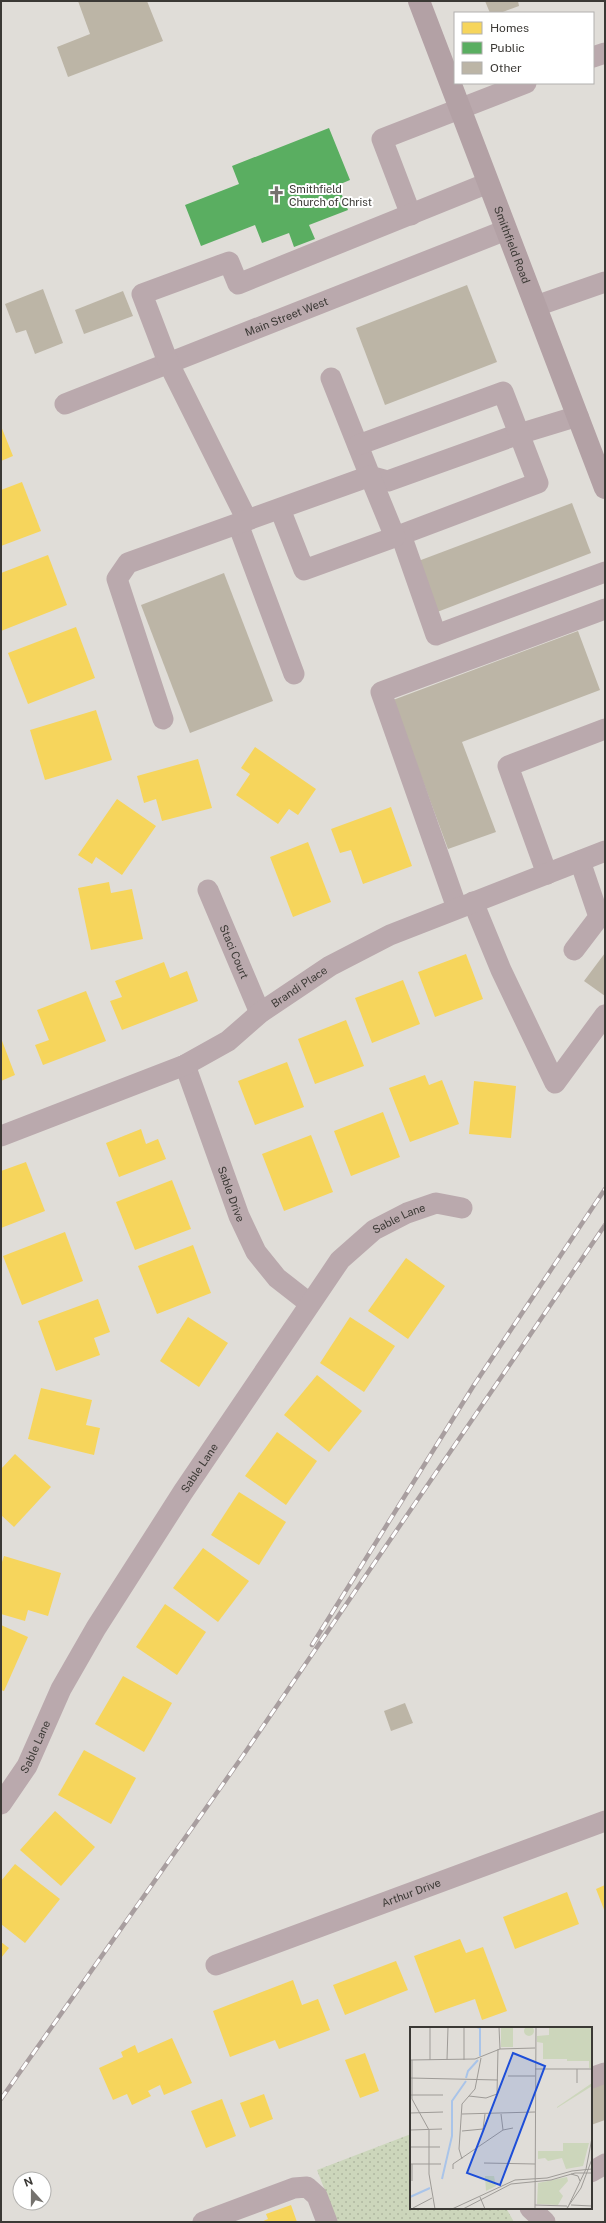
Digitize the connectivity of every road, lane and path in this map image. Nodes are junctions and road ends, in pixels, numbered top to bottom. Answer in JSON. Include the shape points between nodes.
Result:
{"nodes":[{"id":1,"x":419,"y":1,"type":"edge"},
{"id":2,"x":605,"y":53,"type":"edge"},
{"id":3,"x":594,"y":57,"type":"edge"},
{"id":4,"x":523,"y":84,"type":"edge"},
{"id":5,"x":460,"y":108,"type":"junction"},
{"id":6,"x":488,"y":183,"type":"junction"},
{"id":7,"x":411,"y":215,"type":"junction"},
{"id":8,"x":506,"y":230,"type":"junction"},
{"id":9,"x":605,"y":282,"type":"edge"},
{"id":10,"x":536,"y":306,"type":"junction"},
{"id":11,"x":168,"y":362,"type":"junction"},
{"id":12,"x":331,"y":378,"type":"dead end"},
{"id":13,"x":66,"y":404,"type":"dead end"},
{"id":14,"x":578,"y":416,"type":"junction"},
{"id":15,"x":519,"y":434,"type":"junction"},
{"id":16,"x":358,"y":445,"type":"junction"},
{"id":17,"x":370,"y":476,"type":"junction"},
{"id":18,"x":605,"y":488,"type":"edge"},
{"id":19,"x":280,"y":509,"type":"junction"},
{"id":20,"x":243,"y":522,"type":"junction"},
{"id":21,"x":398,"y":536,"type":"junction"},
{"id":22,"x":605,"y":572,"type":"edge"},
{"id":23,"x":603,"y":615,"type":"edge"},
{"id":24,"x":294,"y":674,"type":"dead end"},
{"id":25,"x":163,"y":719,"type":"dead end"},
{"id":26,"x":605,"y":729,"type":"edge"},
{"id":27,"x":605,"y":851,"type":"edge"},
{"id":28,"x":580,"y":861,"type":"junction"},
{"id":29,"x":547,"y":874,"type":"junction"},
{"id":30,"x":208,"y":890,"type":"dead end"},
{"id":31,"x":465,"y":905,"type":"junction"},
{"id":32,"x":574,"y":950,"type":"dead end"},
{"id":33,"x":260,"y":1013,"type":"junction"},
{"id":34,"x":605,"y":1015,"type":"edge"},
{"id":35,"x":185,"y":1065,"type":"junction"},
{"id":36,"x":1,"y":1136,"type":"edge"},
{"id":37,"x":462,"y":1208,"type":"dead end"},
{"id":38,"x":309,"y":1303,"type":"junction"},
{"id":39,"x":1,"y":1804,"type":"edge"},
{"id":40,"x":605,"y":1821,"type":"edge"},
{"id":41,"x":216,"y":1964,"type":"dead end"},
{"id":42,"x":605,"y":2073,"type":"edge"},
{"id":43,"x":592,"y":2078,"type":"edge"},
{"id":44,"x":605,"y":2164,"type":"edge"},
{"id":45,"x":592,"y":2171,"type":"edge"},
{"id":46,"x":532,"y":2209,"type":"edge"},
{"id":47,"x":203,"y":2222,"type":"edge"},
{"id":48,"x":327,"y":2222,"type":"edge"},
{"id":49,"x":545,"y":2222,"type":"edge"}],
"edges":[{"from":1,"to":5,"type":"main road","name":"Smithfield Road"},
{"from":2,"to":3,"type":"street"},
{"from":4,"to":5,"type":"street"},
{"from":5,"to":6,"type":"main road","name":"Smithfield Road"},
{"from":5,"to":7,"type":"street","via":[[382,139]]},
{"from":6,"to":7,"type":"street"},
{"from":6,"to":8,"type":"main road","name":"Smithfield Road"},
{"from":7,"to":11,"type":"street","via":[[238,284],[229,262],[142,294]]},
{"from":8,"to":10,"type":"main road","name":"Smithfield Road"},
{"from":8,"to":11,"type":"street","name":"Main Street West"},
{"from":9,"to":10,"type":"street"},
{"from":10,"to":14,"type":"main road","name":"Smithfield Road"},
{"from":11,"to":13,"type":"street","name":"Main Street West"},
{"from":11,"to":20,"type":"street"},
{"from":12,"to":16,"type":"street"},
{"from":14,"to":15,"type":"street"},
{"from":14,"to":18,"type":"main road","name":"Smithfield Road"},
{"from":15,"to":16,"type":"street","via":[[503,392]]},
{"from":15,"to":17,"type":"street","via":[[388,481]]},
{"from":15,"to":21,"type":"street","via":[[538,483]]},
{"from":16,"to":17,"type":"street"},
{"from":17,"to":19,"type":"street"},
{"from":17,"to":21,"type":"street"},
{"from":19,"to":20,"type":"street"},
{"from":19,"to":21,"type":"street","via":[[304,570]]},
{"from":20,"to":24,"type":"street"},
{"from":20,"to":25,"type":"street","via":[[128,563],[117,579]]},
{"from":21,"to":22,"type":"street","via":[[436,635]]},
{"from":23,"to":31,"type":"street","via":[[381,692]]},
{"from":26,"to":29,"type":"street","via":[[508,766]]},
{"from":27,"to":28,"type":"street","name":"Brandi Place"},
{"from":28,"to":29,"type":"street","name":"Brandi Place"},
{"from":28,"to":32,"type":"street","via":[[599,917]]},
{"from":29,"to":31,"type":"street","name":"Brandi Place"},
{"from":30,"to":33,"type":"street","name":"Staci Court"},
{"from":31,"to":33,"type":"street","name":"Brandi Place","via":[[390,935],[330,966]]},
{"from":31,"to":34,"type":"street","via":[[501,970],[555,1084]]},
{"from":33,"to":35,"type":"street","name":"Brandi Place","via":[[228,1041]]},
{"from":35,"to":36,"type":"street","name":"Brandi Place"},
{"from":35,"to":38,"type":"street","name":"Sable Drive","via":[[240,1216],[256,1252],[278,1278]]},
{"from":37,"to":38,"type":"street","name":"Sable Lane","via":[[436,1203],[407,1213],[374,1230],[340,1260]]},
{"from":38,"to":39,"type":"street","name":"Sable Lane","via":[[96,1628],[61,1688],[27,1766]]},
{"from":40,"to":41,"type":"street","name":"Arthur Drive"},
{"from":42,"to":43,"type":"street"},
{"from":44,"to":45,"type":"street"},
{"from":46,"to":49,"type":"street"},
{"from":47,"to":48,"type":"street","via":[[294,2188],[307,2187],[317,2196]]}]}
